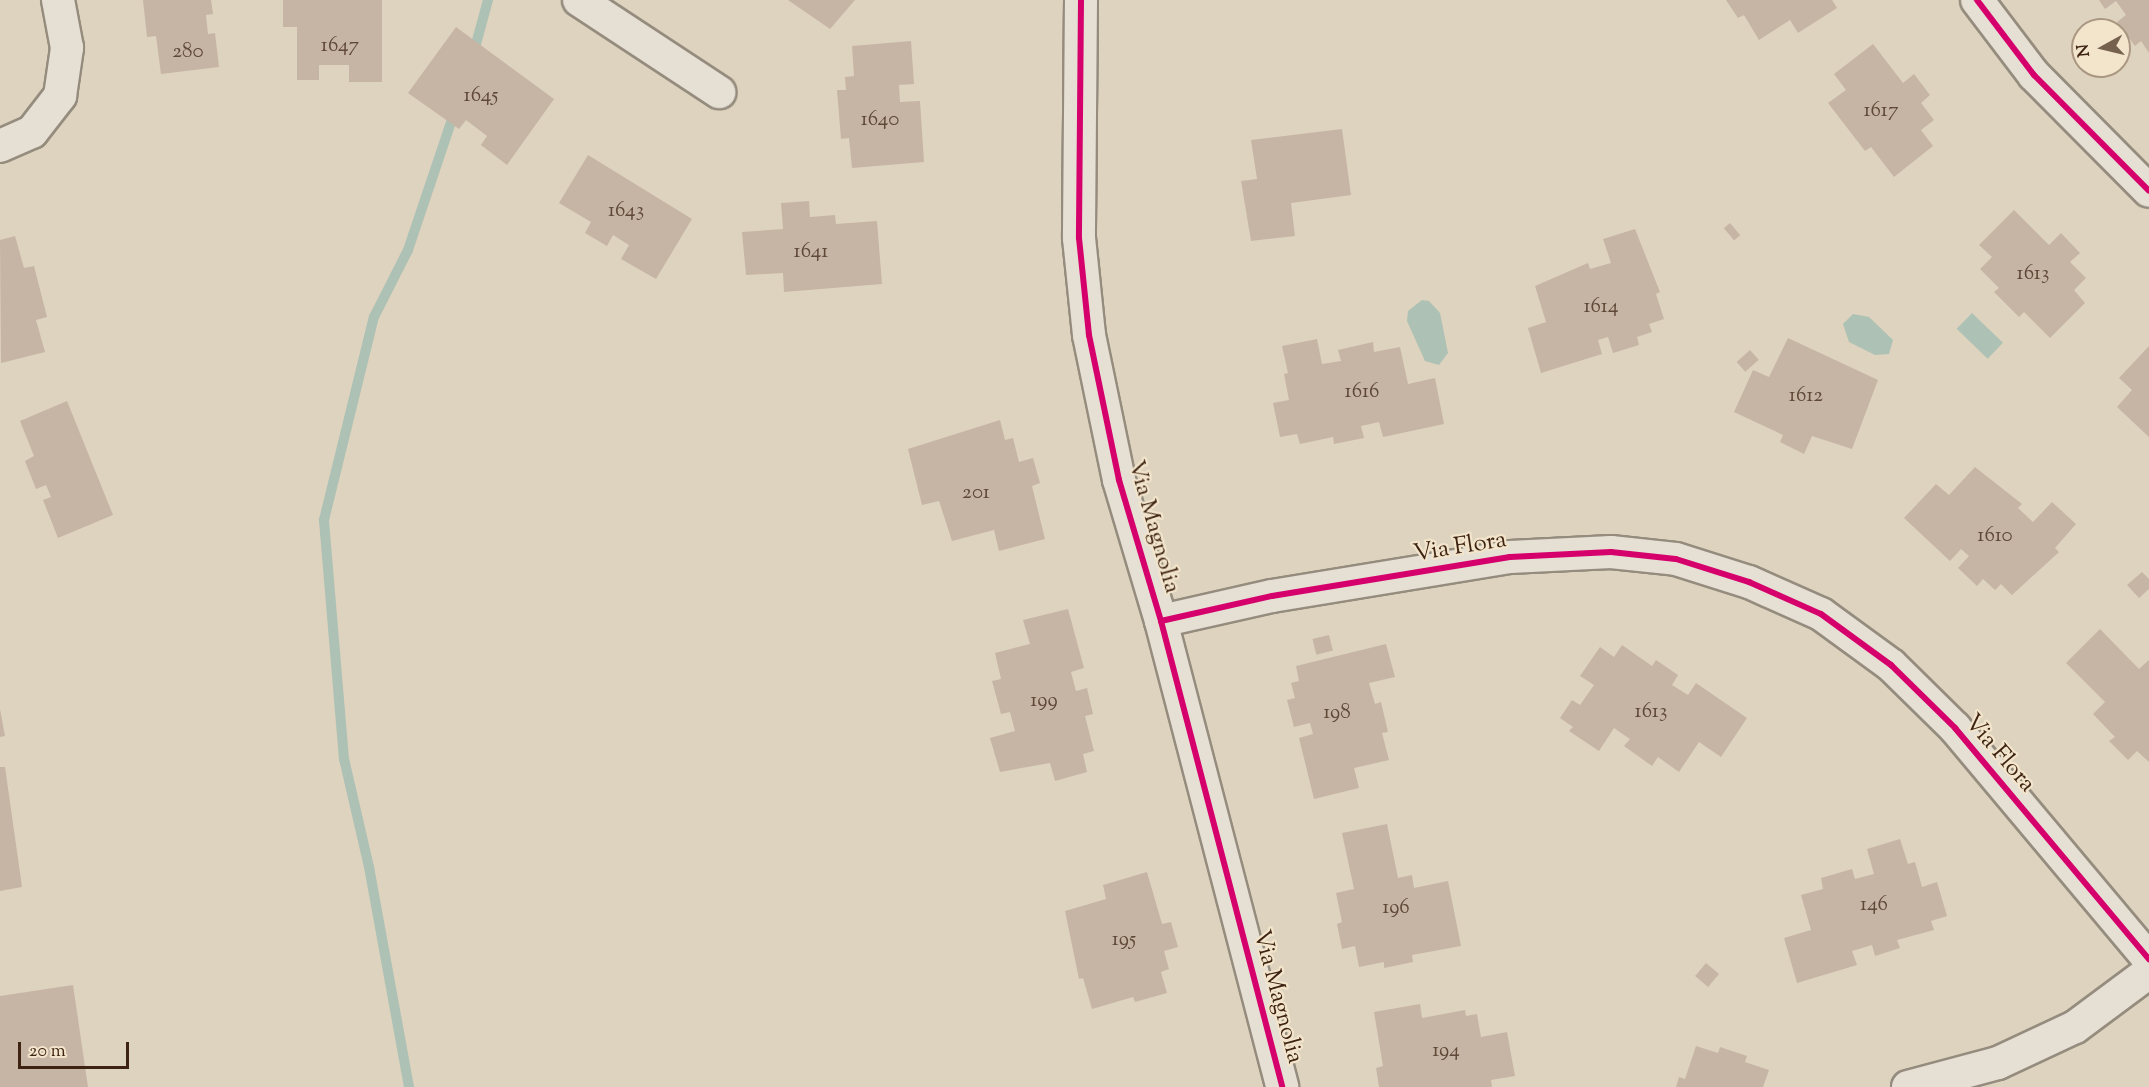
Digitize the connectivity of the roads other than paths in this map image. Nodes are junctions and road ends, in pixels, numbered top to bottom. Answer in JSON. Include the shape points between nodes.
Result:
{"nodes":[{"id":1,"x":58,"y":0,"type":"edge"},
{"id":2,"x":579,"y":0,"type":"edge"},
{"id":3,"x":1080,"y":0,"type":"edge"},
{"id":4,"x":1977,"y":0,"type":"edge"},
{"id":5,"x":719,"y":93,"type":"dead end"},
{"id":6,"x":0,"y":146,"type":"edge"},
{"id":7,"x":2149,"y":191,"type":"edge"},
{"id":8,"x":1161,"y":621,"type":"junction"},
{"id":9,"x":2149,"y":959,"type":"edge"},
{"id":10,"x":2149,"y":972,"type":"edge"},
{"id":11,"x":1282,"y":1087,"type":"edge"},
{"id":12,"x":1908,"y":1087,"type":"edge"}],
"edges":[{"from":1,"to":6,"type":"street","via":[[67,48],[60,96],[32,132]]},
{"from":2,"to":5,"type":"street"},
{"from":3,"to":8,"type":"street","name":"Via Magnolia","via":[[1079,238],[1089,335],[1119,480]]},
{"from":4,"to":7,"type":"street","via":[[2034,75]]},
{"from":8,"to":9,"type":"street","name":"Via Flora","via":[[1272,596],[1510,557],[1611,552],[1676,559],[1749,582],[1821,614],[1891,665],[1955,728]]},
{"from":8,"to":11,"type":"street","name":"Via Magnolia"},
{"from":10,"to":12,"type":"street","via":[[2075,1027],[1998,1063]]}]}
